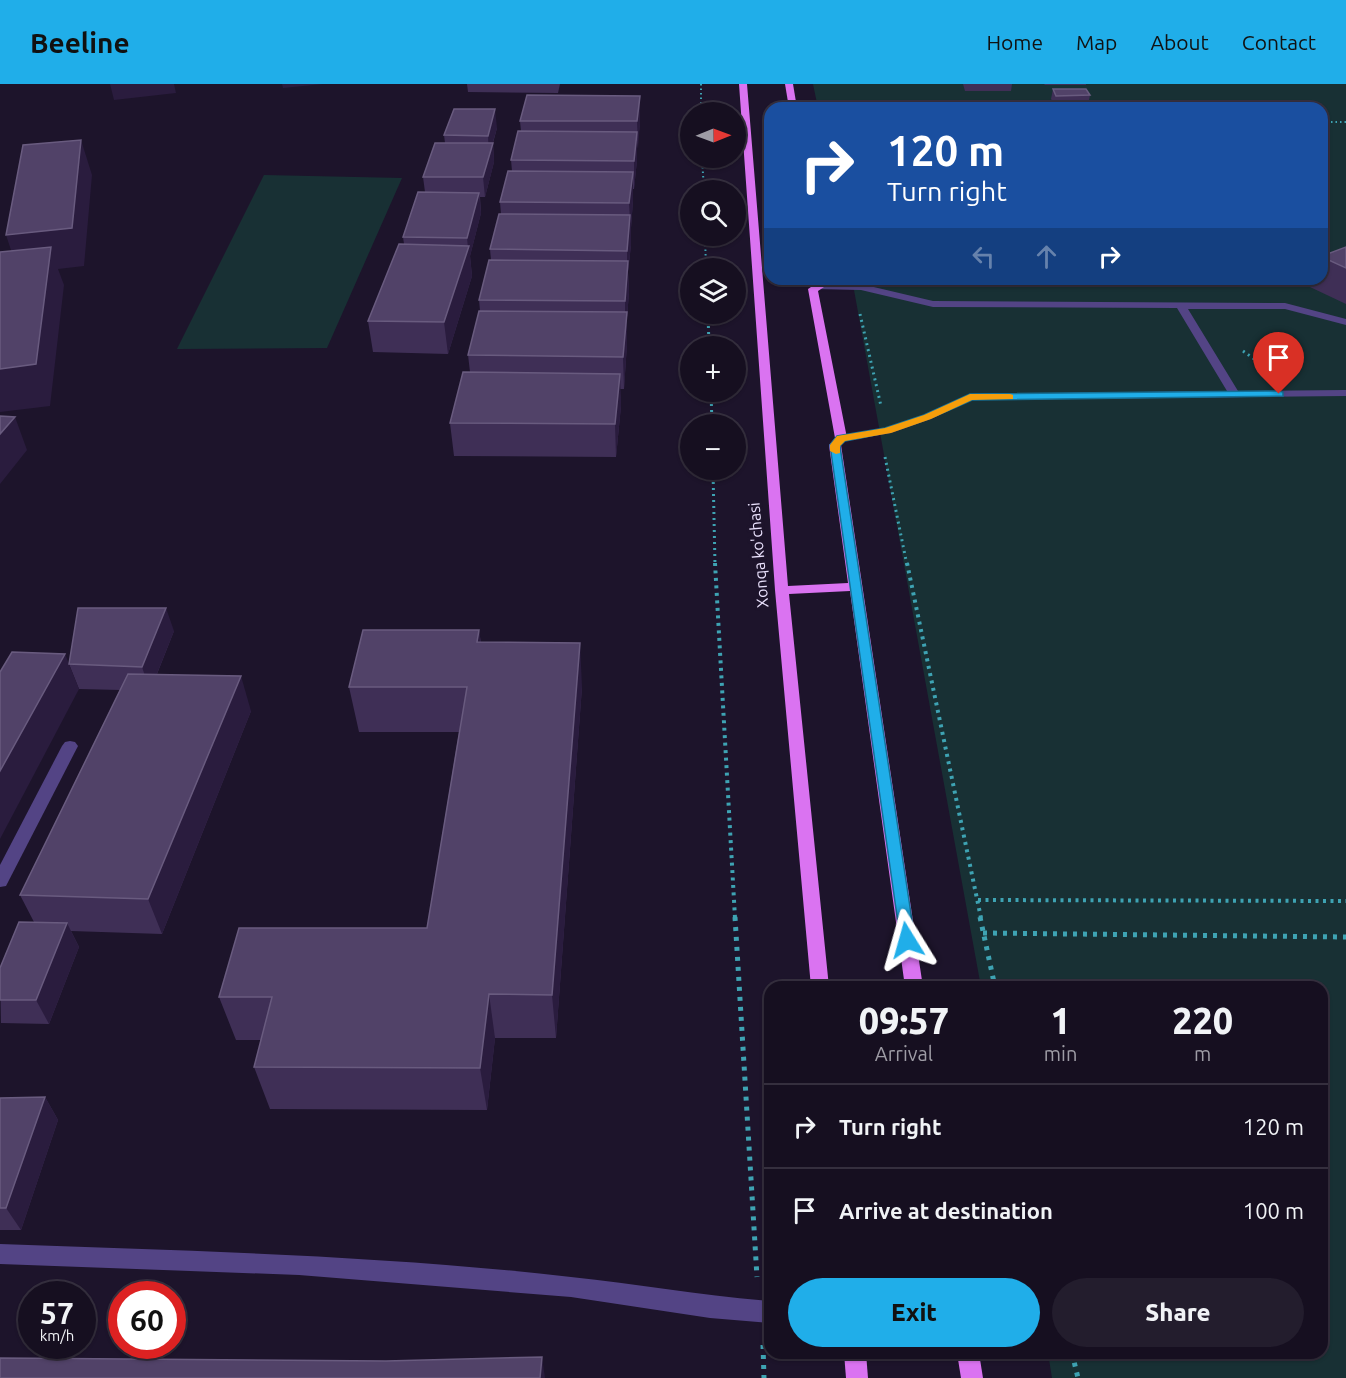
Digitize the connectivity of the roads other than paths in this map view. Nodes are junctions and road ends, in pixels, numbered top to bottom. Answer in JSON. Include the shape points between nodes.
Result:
{"nodes":[{"id":1,"x":743,"y":84,"type":"edge"},
{"id":2,"x":789,"y":84,"type":"edge"},
{"id":3,"x":792,"y":102,"type":"edge"},
{"id":4,"x":817,"y":285,"type":"edge"},
{"id":5,"x":840,"y":285,"type":"edge"},
{"id":6,"x":1181,"y":306,"type":"junction"},
{"id":7,"x":1346,"y":322,"type":"edge"},
{"id":8,"x":1346,"y":393,"type":"edge"},
{"id":9,"x":1235,"y":395,"type":"junction"},
{"id":10,"x":841,"y":438,"type":"junction"},
{"id":11,"x":855,"y":587,"type":"junction"},
{"id":12,"x":782,"y":590,"type":"junction"},
{"id":13,"x":70,"y":746,"type":"dead end"},
{"id":14,"x":0,"y":881,"type":"edge"},
{"id":15,"x":819,"y":981,"type":"edge"},
{"id":16,"x":913,"y":981,"type":"edge"},
{"id":17,"x":0,"y":1254,"type":"edge"},
{"id":18,"x":764,"y":1312,"type":"edge"},
{"id":19,"x":855,"y":1359,"type":"edge"},
{"id":20,"x":969,"y":1359,"type":"edge"},
{"id":21,"x":857,"y":1378,"type":"edge"},
{"id":22,"x":972,"y":1378,"type":"edge"}],
"edges":[{"from":1,"to":12,"type":"main road","name":"Xonqa ko'chasi"},
{"from":2,"to":3,"type":"main road"},
{"from":4,"to":10,"type":"main road","via":[[813,290]]},
{"from":5,"to":6,"type":"lane","via":[[933,304]]},
{"from":6,"to":7,"type":"lane","via":[[1285,306]]},
{"from":6,"to":9,"type":"lane"},
{"from":8,"to":9,"type":"lane"},
{"from":9,"to":10,"type":"lane","via":[[970,397],[887,430]]},
{"from":10,"to":11,"type":"main road","via":[[835,445]]},
{"from":11,"to":12,"type":"main road"},
{"from":11,"to":16,"type":"main road"},
{"from":12,"to":15,"type":"main road","name":"Xonqa ko'chasi"},
{"from":13,"to":14,"type":"lane"},
{"from":17,"to":18,"type":"lane","via":[[299,1265],[571,1287]]},
{"from":19,"to":21,"type":"main road"},
{"from":20,"to":22,"type":"main road"}]}
